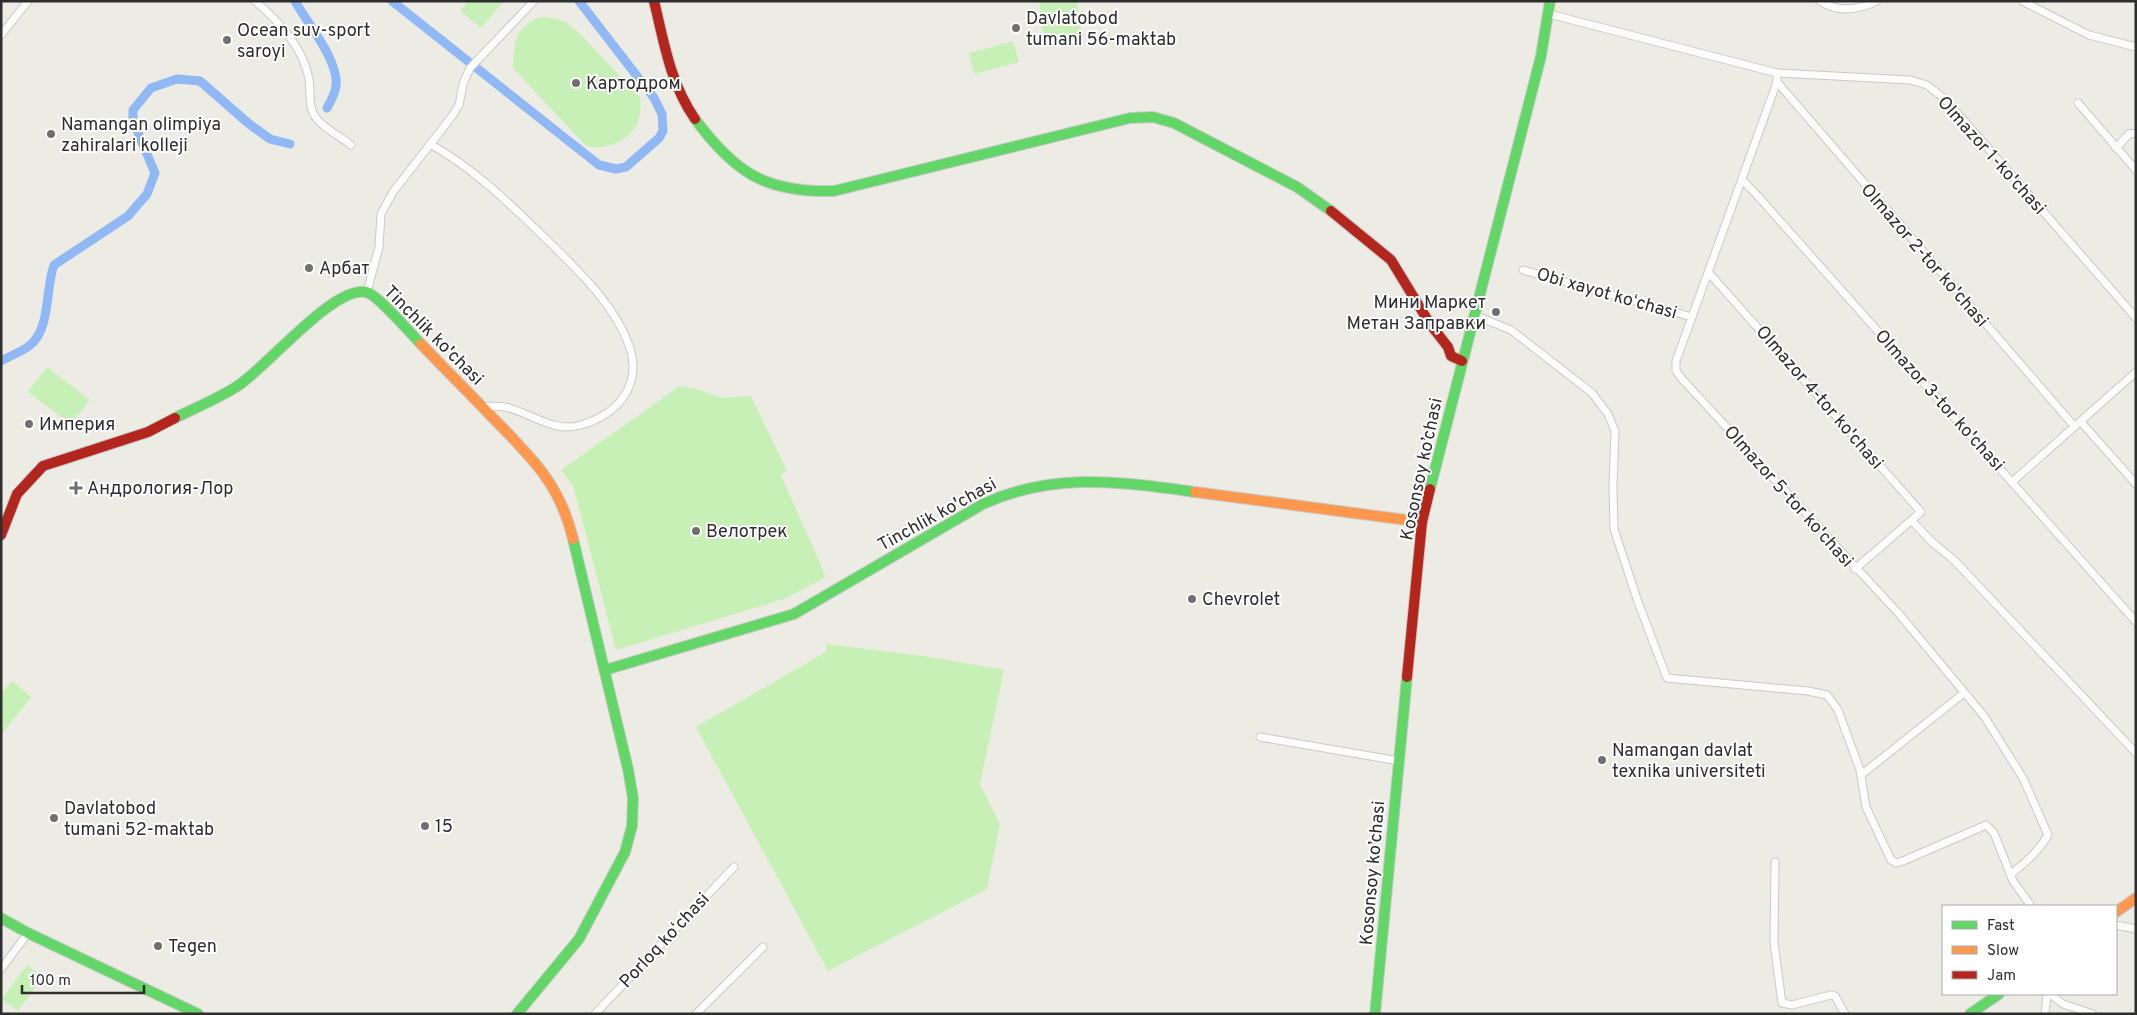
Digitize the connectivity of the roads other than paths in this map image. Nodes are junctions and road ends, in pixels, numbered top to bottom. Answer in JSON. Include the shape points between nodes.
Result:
{"nodes":[{"id":1,"x":28,"y":1,"type":"edge"},
{"id":2,"x":255,"y":1,"type":"edge"},
{"id":3,"x":534,"y":1,"type":"edge"},
{"id":4,"x":654,"y":1,"type":"edge"},
{"id":5,"x":1550,"y":1,"type":"edge"},
{"id":6,"x":1820,"y":1,"type":"edge"},
{"id":7,"x":1877,"y":1,"type":"edge"},
{"id":8,"x":2022,"y":1,"type":"edge"},
{"id":9,"x":1549,"y":14,"type":"junction"},
{"id":10,"x":1,"y":35,"type":"edge"},
{"id":11,"x":2136,"y":47,"type":"edge"},
{"id":12,"x":1777,"y":73,"type":"junction"},
{"id":13,"x":1777,"y":82,"type":"junction"},
{"id":14,"x":2078,"y":103,"type":"dead end"},
{"id":15,"x":2136,"y":133,"type":"edge"},
{"id":16,"x":430,"y":144,"type":"junction"},
{"id":17,"x":352,"y":145,"type":"dead end"},
{"id":18,"x":2116,"y":148,"type":"junction"},
{"id":19,"x":2136,"y":170,"type":"edge"},
{"id":20,"x":1742,"y":180,"type":"junction"},
{"id":21,"x":1523,"y":270,"type":"dead end"},
{"id":22,"x":1709,"y":273,"type":"junction"},
{"id":23,"x":366,"y":292,"type":"junction"},
{"id":24,"x":1474,"y":315,"type":"junction"},
{"id":25,"x":1692,"y":318,"type":"junction"},
{"id":26,"x":2136,"y":318,"type":"edge"},
{"id":27,"x":1462,"y":361,"type":"junction"},
{"id":28,"x":2136,"y":372,"type":"edge"},
{"id":29,"x":483,"y":406,"type":"junction"},
{"id":30,"x":2081,"y":422,"type":"junction"},
{"id":31,"x":2074,"y":426,"type":"junction"},
{"id":32,"x":2012,"y":482,"type":"junction"},
{"id":33,"x":2136,"y":484,"type":"edge"},
{"id":34,"x":1912,"y":521,"type":"junction"},
{"id":35,"x":1422,"y":522,"type":"junction"},
{"id":36,"x":1,"y":535,"type":"edge"},
{"id":37,"x":1855,"y":569,"type":"junction"},
{"id":38,"x":2136,"y":622,"type":"edge"},
{"id":39,"x":605,"y":670,"type":"junction"},
{"id":40,"x":1964,"y":693,"type":"junction"},
{"id":41,"x":1260,"y":738,"type":"dead end"},
{"id":42,"x":2136,"y":753,"type":"edge"},
{"id":43,"x":1399,"y":761,"type":"junction"},
{"id":44,"x":1861,"y":776,"type":"junction"},
{"id":45,"x":1774,"y":862,"type":"dead end"},
{"id":46,"x":734,"y":867,"type":"dead end"},
{"id":47,"x":2010,"y":874,"type":"junction"},
{"id":48,"x":2136,"y":898,"type":"edge"},
{"id":49,"x":2030,"y":905,"type":"edge"},
{"id":50,"x":2117,"y":911,"type":"edge"},
{"id":51,"x":1,"y":918,"type":"edge"},
{"id":52,"x":2117,"y":925,"type":"edge"},
{"id":53,"x":2136,"y":929,"type":"edge"},
{"id":54,"x":28,"y":933,"type":"junction"},
{"id":55,"x":763,"y":947,"type":"dead end"},
{"id":56,"x":1,"y":969,"type":"edge"},
{"id":57,"x":1998,"y":995,"type":"edge"},
{"id":58,"x":2048,"y":995,"type":"edge"},
{"id":59,"x":2050,"y":995,"type":"edge"},
{"id":60,"x":198,"y":1014,"type":"edge"},
{"id":61,"x":517,"y":1014,"type":"edge"},
{"id":62,"x":595,"y":1014,"type":"edge"},
{"id":63,"x":696,"y":1014,"type":"edge"},
{"id":64,"x":1375,"y":1014,"type":"edge"},
{"id":65,"x":1845,"y":1014,"type":"edge"},
{"id":66,"x":1970,"y":1014,"type":"edge"},
{"id":67,"x":2045,"y":1014,"type":"edge"},
{"id":68,"x":2093,"y":1014,"type":"edge"}],
"edges":[{"from":1,"to":10,"type":"street"},
{"from":2,"to":17,"type":"street","via":[[293,41],[303,58],[313,113],[326,127]]},
{"from":3,"to":16,"type":"street","via":[[467,73],[459,105]]},
{"from":4,"to":27,"type":"street","via":[[678,90],[694,119],[723,150],[764,182],[800,191],[834,190],[1130,118],[1164,119],[1297,187],[1378,248],[1391,260],[1451,356]]},
{"from":5,"to":9,"type":"street","name":"Kosonsoy ko’chasi"},
{"from":6,"to":7,"type":"street","via":[[1827,6],[1849,10]]},
{"from":8,"to":11,"type":"street","via":[[2089,35]]},
{"from":9,"to":12,"type":"street","name":"Olmazor 1-ko'chasi"},
{"from":9,"to":24,"type":"street","name":"Kosonsoy ko’chasi"},
{"from":12,"to":13,"type":"street","name":"Olmazor 5-tor ko'chasi"},
{"from":12,"to":26,"type":"street","name":"Olmazor 1-ko'chasi","via":[[1893,78],[1927,85],[1946,100]]},
{"from":13,"to":20,"type":"street","name":"Olmazor 5-tor ko'chasi"},
{"from":13,"to":31,"type":"street","name":"Olmazor 2-tor ko'chasi"},
{"from":14,"to":18,"type":"street"},
{"from":15,"to":18,"type":"street","via":[[2129,134]]},
{"from":16,"to":23,"type":"street","via":[[393,192],[381,214],[378,247]]},
{"from":16,"to":29,"type":"street","via":[[476,174],[565,258],[612,313],[630,349],[633,372],[629,388],[619,405],[580,426],[565,428],[508,407]]},
{"from":18,"to":19,"type":"street"},
{"from":20,"to":22,"type":"street","name":"Olmazor 5-tor ko'chasi"},
{"from":20,"to":32,"type":"street","name":"Olmazor 3-tor ko'chasi"},
{"from":21,"to":25,"type":"street","name":"Obi xayot koʻchasi"},
{"from":22,"to":25,"type":"street","name":"Olmazor 5-tor ko'chasi"},
{"from":22,"to":34,"type":"street","name":"Olmazor 4-tor ko'chasi","via":[[1921,512]]},
{"from":23,"to":29,"type":"street","name":"Tinchlik ko'chasi","via":[[376,298]]},
{"from":23,"to":36,"type":"street","name":"Tinchlik ko'chasi","via":[[349,293],[337,300],[237,387],[148,432],[43,466],[17,494]]},
{"from":24,"to":27,"type":"street","name":"Kosonsoy ko’chasi"},
{"from":24,"to":44,"type":"street","via":[[1511,330],[1592,393],[1608,414],[1615,431],[1614,529],[1667,678],[1827,695],[1838,710]]},
{"from":25,"to":37,"type":"street","name":"Olmazor 5-tor ko'chasi","via":[[1676,361],[1676,371]]},
{"from":27,"to":35,"type":"street","name":"Kosonsoy ko’chasi"},
{"from":28,"to":30,"type":"street"},
{"from":29,"to":39,"type":"street","name":"Tinchlik ko'chasi","via":[[537,463],[556,492],[570,526]]},
{"from":30,"to":31,"type":"street"},
{"from":30,"to":33,"type":"street"},
{"from":31,"to":32,"type":"street"},
{"from":32,"to":38,"type":"street","name":"Olmazor 3-tor ko'chasi"},
{"from":34,"to":37,"type":"street"},
{"from":34,"to":42,"type":"street","via":[[1962,568]]},
{"from":35,"to":39,"type":"street","name":"Tinchlik ko'chasi","via":[[1112,481],[1026,487],[983,504],[794,614]]},
{"from":35,"to":43,"type":"street","name":"Kosonsoy ko’chasi"},
{"from":37,"to":40,"type":"street","name":"Olmazor 5-tor ko'chasi","via":[[1900,615]]},
{"from":39,"to":61,"type":"street","name":"Tinchlik ko'chasi","via":[[632,791],[629,839],[615,874],[579,939]]},
{"from":40,"to":44,"type":"street"},
{"from":40,"to":47,"type":"street","name":"Olmazor 5-tor ko'chasi","via":[[1984,716],[2023,778],[2048,836],[2029,860]]},
{"from":41,"to":43,"type":"street"},
{"from":43,"to":64,"type":"street","name":"Kosonsoy ko’chasi"},
{"from":44,"to":47,"type":"street","via":[[1866,807],[1891,860],[1896,863],[1903,861],[1983,825],[1994,833]]},
{"from":45,"to":65,"type":"street","via":[[1774,943],[1782,1003],[1792,1005],[1831,995],[1835,996]]},
{"from":46,"to":62,"type":"street","name":"Porloq koʻchasi"},
{"from":47,"to":49,"type":"street"},
{"from":48,"to":50,"type":"street"},
{"from":51,"to":54,"type":"street"},
{"from":52,"to":53,"type":"street"},
{"from":54,"to":56,"type":"street"},
{"from":54,"to":60,"type":"street"},
{"from":55,"to":63,"type":"street"},
{"from":57,"to":66,"type":"street"},
{"from":58,"to":67,"type":"street"},
{"from":59,"to":68,"type":"street","via":[[2063,1004]]}]}
